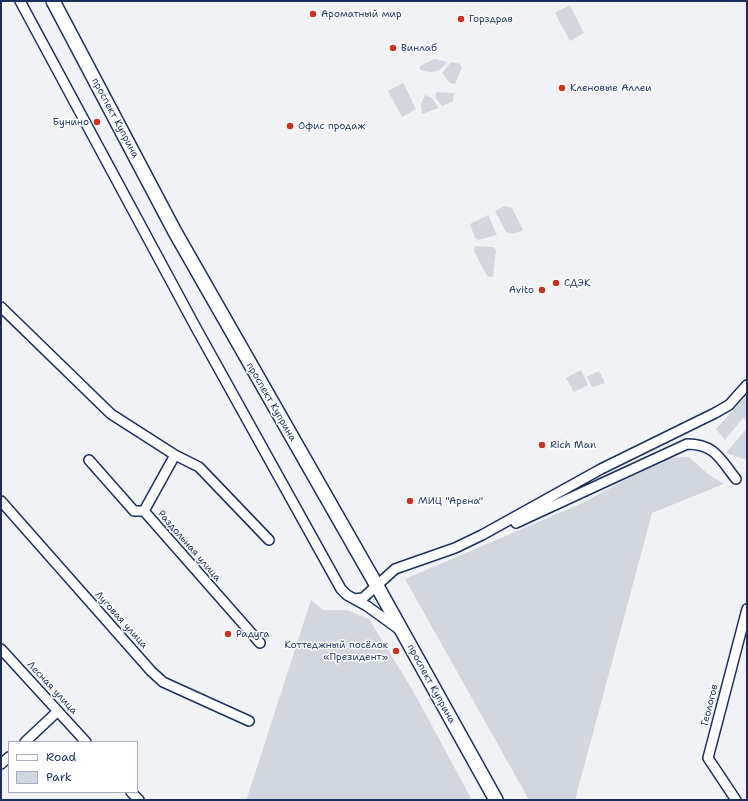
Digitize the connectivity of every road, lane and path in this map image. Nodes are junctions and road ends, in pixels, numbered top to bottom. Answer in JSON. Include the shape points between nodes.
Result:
{"nodes":[{"id":1,"x":20,"y":1,"type":"edge"},
{"id":2,"x":53,"y":1,"type":"edge"},
{"id":3,"x":1,"y":307,"type":"edge"},
{"id":4,"x":747,"y":385,"type":"edge"},
{"id":5,"x":175,"y":455,"type":"junction"},
{"id":6,"x":88,"y":460,"type":"dead end"},
{"id":7,"x":736,"y":479,"type":"dead end"},
{"id":8,"x":1,"y":500,"type":"edge"},
{"id":9,"x":144,"y":511,"type":"junction"},
{"id":10,"x":513,"y":518,"type":"junction"},
{"id":11,"x":269,"y":540,"type":"dead end"},
{"id":12,"x":377,"y":586,"type":"junction"},
{"id":13,"x":354,"y":599,"type":"junction"},
{"id":14,"x":747,"y":609,"type":"edge"},
{"id":15,"x":402,"y":631,"type":"junction"},
{"id":16,"x":260,"y":643,"type":"dead end"},
{"id":17,"x":1,"y":650,"type":"edge"},
{"id":18,"x":58,"y":712,"type":"junction"},
{"id":19,"x":249,"y":721,"type":"dead end"},
{"id":20,"x":26,"y":741,"type":"edge"},
{"id":21,"x":85,"y":741,"type":"edge"},
{"id":22,"x":496,"y":800,"type":"edge"},
{"id":23,"x":736,"y":800,"type":"edge"}],
"edges":[{"from":1,"to":13,"type":"street","via":[[336,581],[347,595]]},
{"from":2,"to":12,"type":"main road","name":"проспект Куприна","via":[[175,232]]},
{"from":3,"to":5,"type":"street","via":[[111,414]]},
{"from":4,"to":10,"type":"street","via":[[729,405],[715,413],[601,469]]},
{"from":5,"to":9,"type":"street","name":"Раздольная улица"},
{"from":5,"to":11,"type":"street","via":[[199,467]]},
{"from":6,"to":9,"type":"street","via":[[134,511]]},
{"from":7,"to":10,"type":"street","via":[[710,449],[701,444],[687,444],[516,523]]},
{"from":8,"to":19,"type":"street","name":"Луговая улица","via":[[163,682]]},
{"from":9,"to":16,"type":"street","name":"Раздольная улица"},
{"from":10,"to":12,"type":"street","via":[[455,548],[395,569]]},
{"from":12,"to":13,"type":"street","via":[[363,598]]},
{"from":12,"to":15,"type":"main road","name":"проспект Куприна"},
{"from":13,"to":15,"type":"street"},
{"from":14,"to":23,"type":"street","name":"Геологов","via":[[708,758]]},
{"from":15,"to":22,"type":"main road","name":"проспект Куприна"},
{"from":17,"to":18,"type":"street","name":"Лесная улица"},
{"from":18,"to":20,"type":"street"},
{"from":18,"to":21,"type":"street","name":"Лесная улица"}]}
